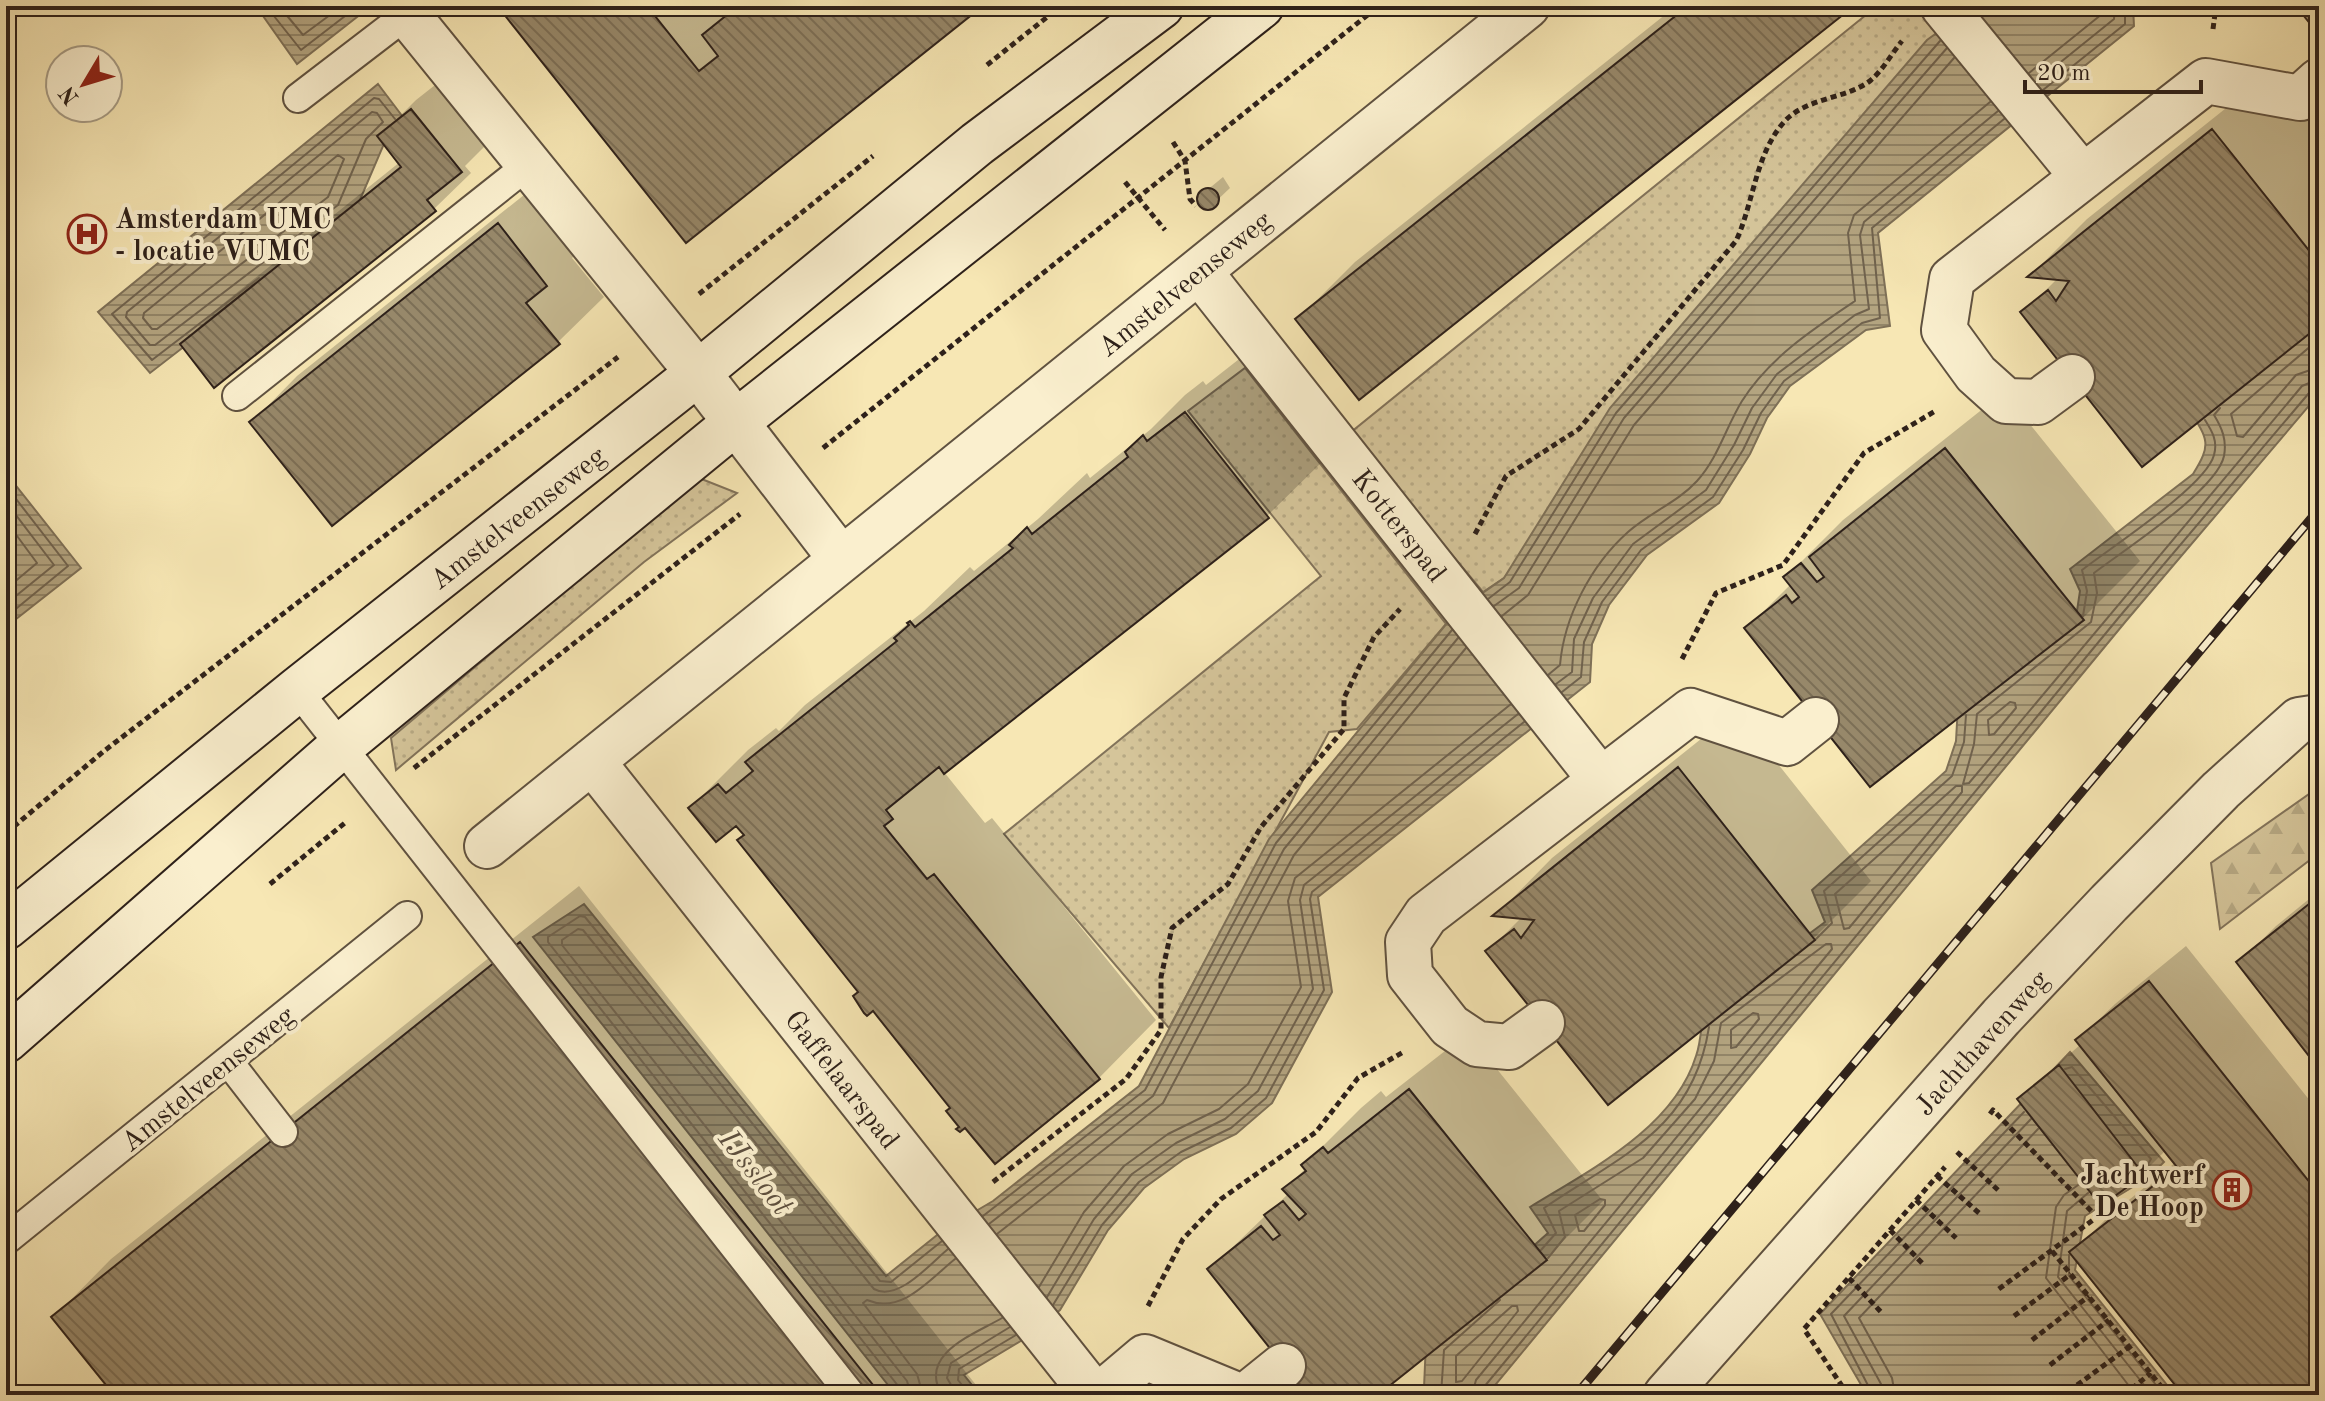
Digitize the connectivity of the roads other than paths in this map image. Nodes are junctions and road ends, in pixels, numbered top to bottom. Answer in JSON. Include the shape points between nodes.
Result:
{"nodes":[{"id":1,"x":1161,"y":6,"type":"edge"},
{"id":2,"x":1261,"y":6,"type":"edge"},
{"id":3,"x":1527,"y":6,"type":"edge"},
{"id":4,"x":1944,"y":8,"type":"edge"},
{"id":5,"x":412,"y":10,"type":"edge"},
{"id":6,"x":2319,"y":81,"type":"edge"},
{"id":7,"x":298,"y":98,"type":"dead end"},
{"id":8,"x":528,"y":165,"type":"junction"},
{"id":9,"x":2083,"y":177,"type":"junction"},
{"id":10,"x":1199,"y":271,"type":"junction"},
{"id":11,"x":698,"y":373,"type":"junction"},
{"id":12,"x":2072,"y":377,"type":"dead end"},
{"id":13,"x":237,"y":396,"type":"dead end"},
{"id":14,"x":735,"y":423,"type":"junction"},
{"id":15,"x":841,"y":559,"type":"junction"},
{"id":16,"x":297,"y":690,"type":"junction"},
{"id":17,"x":2319,"y":717,"type":"edge"},
{"id":18,"x":1816,"y":720,"type":"dead end"},
{"id":19,"x":340,"y":747,"type":"junction"},
{"id":20,"x":592,"y":761,"type":"junction"},
{"id":21,"x":1600,"y":779,"type":"junction"},
{"id":22,"x":487,"y":846,"type":"dead end"},
{"id":23,"x":407,"y":916,"type":"dead end"},
{"id":24,"x":6,"y":927,"type":"edge"},
{"id":25,"x":1542,"y":1023,"type":"dead end"},
{"id":26,"x":6,"y":1040,"type":"edge"},
{"id":27,"x":228,"y":1061,"type":"junction"},
{"id":28,"x":283,"y":1132,"type":"dead end"},
{"id":29,"x":6,"y":1240,"type":"edge"},
{"id":30,"x":1283,"y":1366,"type":"dead end"},
{"id":31,"x":851,"y":1395,"type":"edge"},
{"id":32,"x":1097,"y":1395,"type":"edge"},
{"id":33,"x":1237,"y":1395,"type":"edge"},
{"id":34,"x":1247,"y":1395,"type":"edge"},
{"id":35,"x":1666,"y":1395,"type":"edge"}],
"edges":[{"from":1,"to":11,"type":"street","name":"Amstelveenseweg","via":[[977,144]]},
{"from":2,"to":14,"type":"street"},
{"from":3,"to":10,"type":"street","name":"Amstelveenseweg"},
{"from":4,"to":9,"type":"street"},
{"from":5,"to":7,"type":"lane"},
{"from":5,"to":8,"type":"street"},
{"from":6,"to":9,"type":"street","via":[[2300,98],[2206,81]]},
{"from":8,"to":11,"type":"street"},
{"from":8,"to":13,"type":"lane"},
{"from":9,"to":12,"type":"street","via":[[1952,279],[1944,330],[1976,374],[2006,401],[2038,402]]},
{"from":10,"to":15,"type":"street","name":"Amstelveenseweg"},
{"from":10,"to":21,"type":"street","name":"Kotterspad"},
{"from":11,"to":14,"type":"street"},
{"from":11,"to":16,"type":"street","name":"Amstelveenseweg"},
{"from":14,"to":15,"type":"street"},
{"from":14,"to":19,"type":"street"},
{"from":15,"to":20,"type":"street","name":"Amstelveenseweg"},
{"from":16,"to":19,"type":"lane"},
{"from":16,"to":24,"type":"street","name":"Amstelveenseweg"},
{"from":17,"to":35,"type":"street","name":"Jachthavenweg","via":[[2299,720],[2109,903]]},
{"from":18,"to":21,"type":"street","via":[[1787,743],[1691,711]]},
{"from":19,"to":26,"type":"street"},
{"from":19,"to":31,"type":"lane"},
{"from":20,"to":22,"type":"street","name":"Amstelveenseweg"},
{"from":20,"to":32,"type":"street","name":"Gaffelaarspad"},
{"from":21,"to":25,"type":"street","via":[[1426,915],[1408,942],[1410,975],[1450,1026],[1477,1044],[1509,1047]]},
{"from":23,"to":27,"type":"lane","name":"Amstelveenseweg"},
{"from":27,"to":28,"type":"lane"},
{"from":27,"to":29,"type":"lane","name":"Amstelveenseweg"},
{"from":30,"to":34,"type":"street"},
{"from":32,"to":33,"type":"street","name":"Gaffelaarspad","via":[[1145,1357]]}]}
